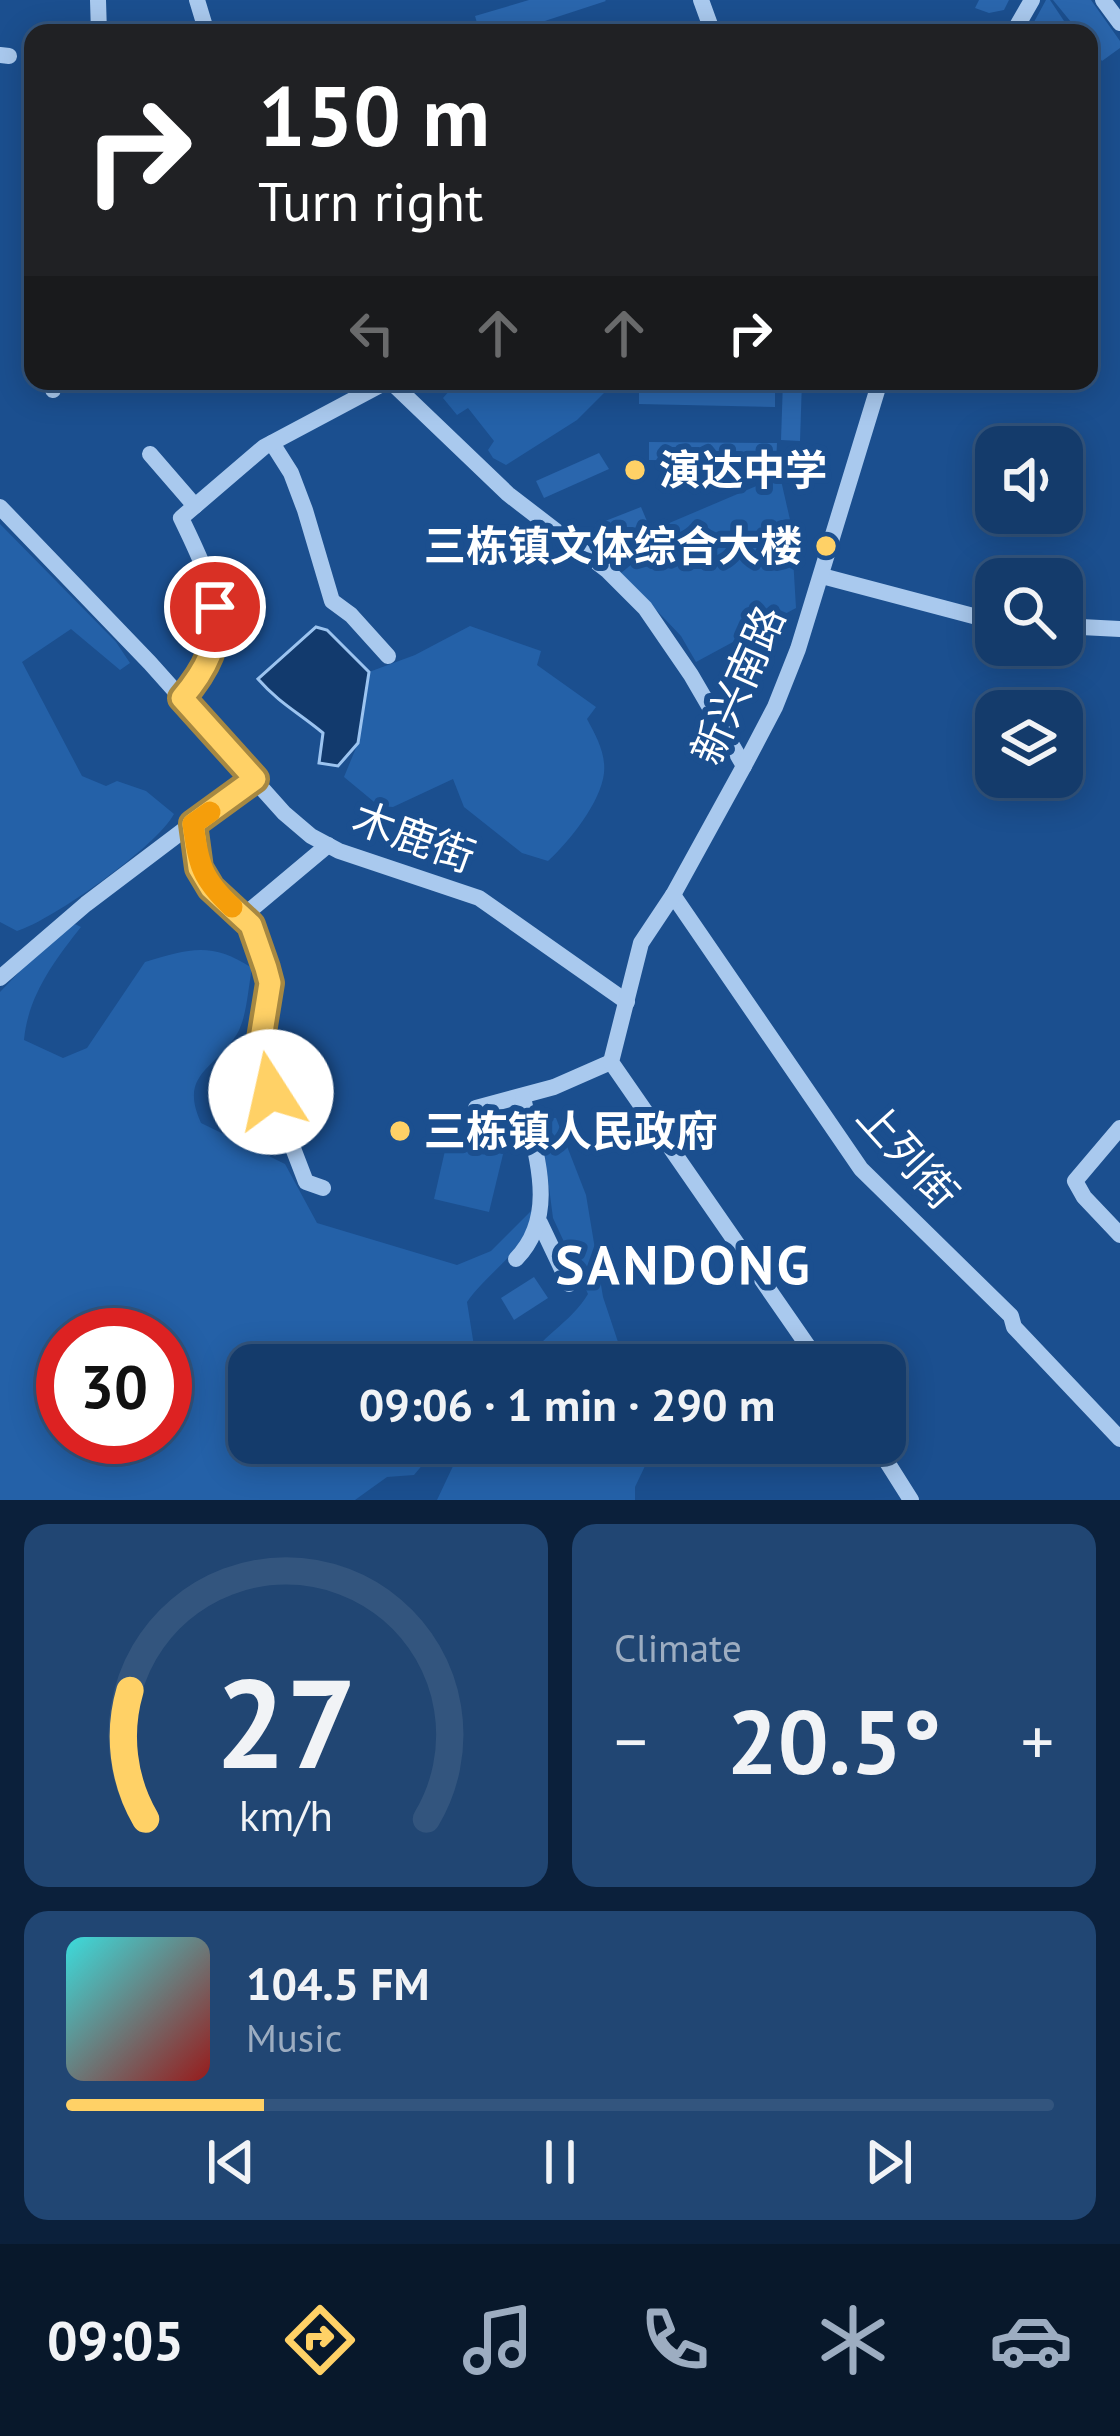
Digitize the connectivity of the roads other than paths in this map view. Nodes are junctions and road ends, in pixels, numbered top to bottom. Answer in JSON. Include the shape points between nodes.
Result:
{"nodes":[{"id":1,"x":1103,"y":0,"type":"edge"},
{"id":2,"x":1120,"y":23,"type":"edge"},
{"id":3,"x":356,"y":390,"type":"edge"},
{"id":4,"x":378,"y":390,"type":"edge"},
{"id":5,"x":398,"y":390,"type":"edge"},
{"id":6,"x":877,"y":390,"type":"edge"},
{"id":7,"x":362,"y":395,"type":"junction"},
{"id":8,"x":272,"y":443,"type":"junction"},
{"id":9,"x":150,"y":454,"type":"dead end"},
{"id":10,"x":195,"y":506,"type":"junction"},
{"id":11,"x":0,"y":507,"type":"edge"},
{"id":12,"x":822,"y":576,"type":"junction"},
{"id":13,"x":975,"y":616,"type":"edge"},
{"id":14,"x":1083,"y":627,"type":"edge"},
{"id":15,"x":1120,"y":629,"type":"edge"},
{"id":16,"x":388,"y":656,"type":"dead end"},
{"id":17,"x":182,"y":698,"type":"junction"},
{"id":18,"x":744,"y":766,"type":"junction"},
{"id":19,"x":255,"y":779,"type":"junction"},
{"id":20,"x":193,"y":824,"type":"junction"},
{"id":21,"x":328,"y":845,"type":"junction"},
{"id":22,"x":673,"y":895,"type":"junction"},
{"id":23,"x":242,"y":917,"type":"junction"},
{"id":24,"x":0,"y":978,"type":"edge"},
{"id":25,"x":627,"y":1002,"type":"junction"},
{"id":26,"x":611,"y":1062,"type":"junction"},
{"id":27,"x":523,"y":1097,"type":"junction"},
{"id":28,"x":476,"y":1108,"type":"dead end"},
{"id":29,"x":1120,"y":1128,"type":"edge"},
{"id":30,"x":322,"y":1188,"type":"dead end"},
{"id":31,"x":540,"y":1223,"type":"junction"},
{"id":32,"x":1120,"y":1235,"type":"edge"},
{"id":33,"x":516,"y":1258,"type":"dead end"},
{"id":34,"x":568,"y":1284,"type":"dead end"},
{"id":35,"x":806,"y":1344,"type":"edge"},
{"id":36,"x":1120,"y":1439,"type":"edge"},
{"id":37,"x":888,"y":1464,"type":"edge"},
{"id":38,"x":911,"y":1500,"type":"edge"}],
"edges":[{"from":1,"to":2,"type":"street"},
{"from":3,"to":7,"type":"street"},
{"from":4,"to":7,"type":"street"},
{"from":5,"to":18,"type":"street","via":[[645,608]]},
{"from":6,"to":12,"type":"street","name":"新兴南路"},
{"from":7,"to":8,"type":"street"},
{"from":8,"to":10,"type":"street"},
{"from":8,"to":16,"type":"street","via":[[291,473],[332,601]]},
{"from":9,"to":10,"type":"street"},
{"from":10,"to":17,"type":"street","via":[[181,518],[218,630],[204,673]]},
{"from":11,"to":17,"type":"street","name":"木鹿街"},
{"from":12,"to":13,"type":"street"},
{"from":12,"to":18,"type":"street","name":"新兴南路","via":[[775,707]]},
{"from":14,"to":15,"type":"street"},
{"from":17,"to":19,"type":"street","name":"木鹿街"},
{"from":18,"to":22,"type":"street","name":"新兴南路"},
{"from":19,"to":20,"type":"street"},
{"from":19,"to":21,"type":"street","name":"木鹿街"},
{"from":20,"to":23,"type":"street","via":[[199,868]]},
{"from":20,"to":24,"type":"street"},
{"from":21,"to":23,"type":"street"},
{"from":21,"to":25,"type":"street","name":"木鹿街","via":[[479,898]]},
{"from":22,"to":25,"type":"street","name":"新兴南路","via":[[641,943]]},
{"from":22,"to":36,"type":"street","name":"上列街","via":[[860,1168],[1011,1316]]},
{"from":23,"to":30,"type":"street","via":[[270,983],[258,1057],[295,1162],[306,1182]]},
{"from":25,"to":26,"type":"street","name":"新兴南路"},
{"from":26,"to":27,"type":"street"},
{"from":26,"to":35,"type":"street"},
{"from":27,"to":28,"type":"street"},
{"from":27,"to":31,"type":"street","via":[[540,1174]]},
{"from":29,"to":32,"type":"street","via":[[1075,1180]]},
{"from":31,"to":33,"type":"street"},
{"from":31,"to":34,"type":"street"},
{"from":37,"to":38,"type":"street"}]}
